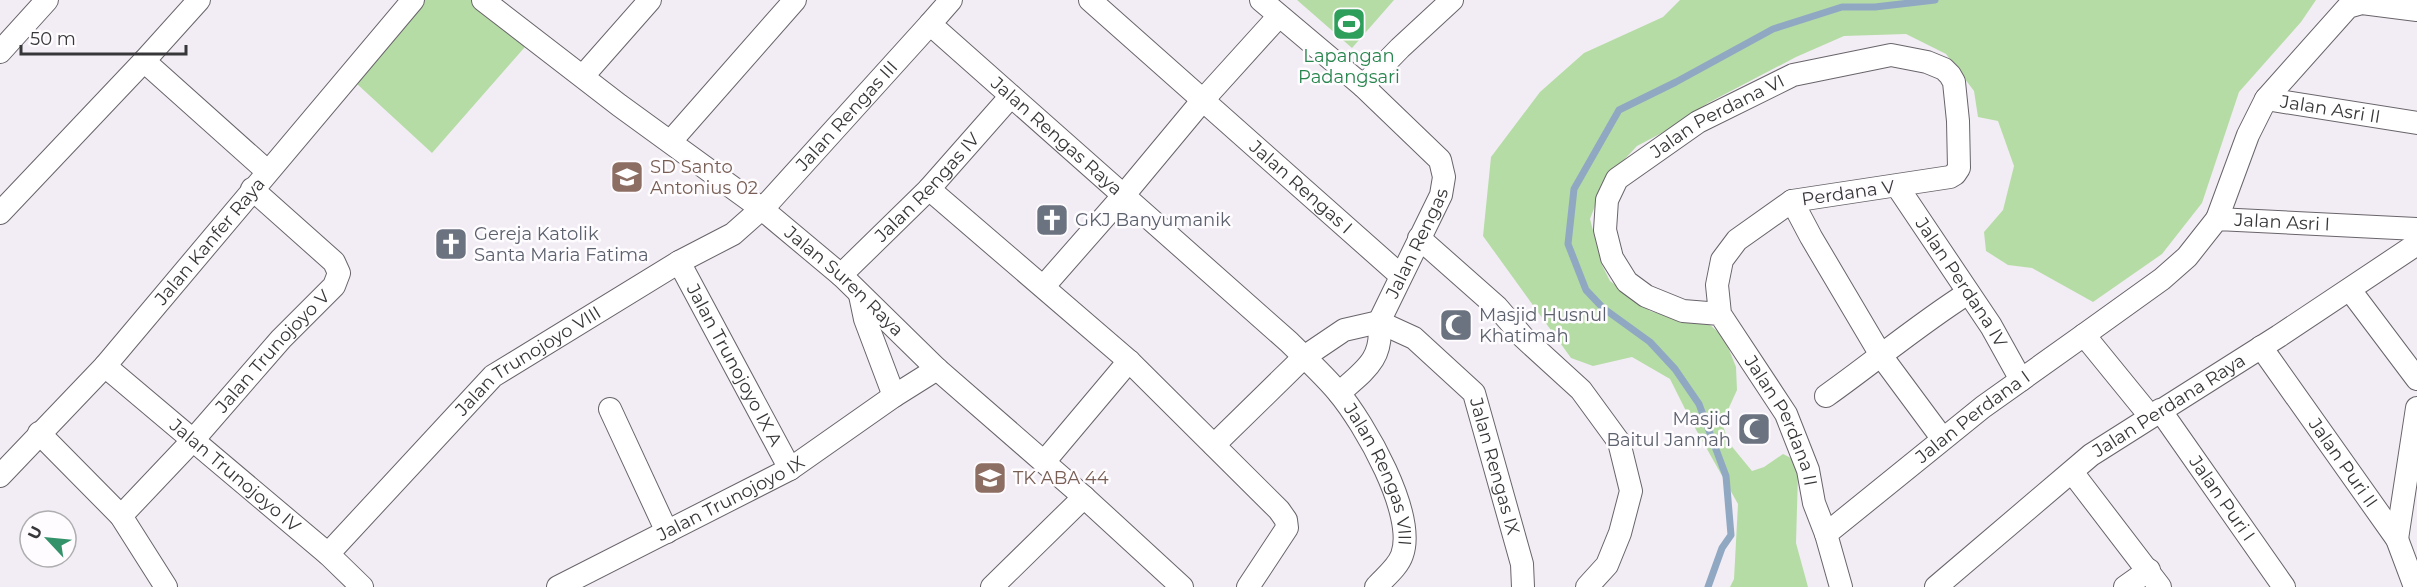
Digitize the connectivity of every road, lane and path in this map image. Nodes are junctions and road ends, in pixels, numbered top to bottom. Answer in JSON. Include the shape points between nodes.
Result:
{"nodes":[{"id":1,"x":47,"y":0,"type":"edge"},
{"id":2,"x":199,"y":0,"type":"edge"},
{"id":3,"x":413,"y":0,"type":"edge"},
{"id":4,"x":483,"y":0,"type":"edge"},
{"id":5,"x":650,"y":0,"type":"edge"},
{"id":6,"x":795,"y":0,"type":"edge"},
{"id":7,"x":951,"y":0,"type":"edge"},
{"id":8,"x":1090,"y":0,"type":"edge"},
{"id":9,"x":1261,"y":0,"type":"edge"},
{"id":10,"x":1452,"y":0,"type":"edge"},
{"id":11,"x":2417,"y":10,"type":"edge"},
{"id":12,"x":1278,"y":16,"type":"junction"},
{"id":13,"x":930,"y":24,"type":"junction"},
{"id":14,"x":0,"y":52,"type":"edge"},
{"id":15,"x":144,"y":61,"type":"junction"},
{"id":16,"x":583,"y":76,"type":"junction"},
{"id":17,"x":1363,"y":86,"type":"junction"},
{"id":18,"x":1011,"y":96,"type":"junction"},
{"id":19,"x":2266,"y":99,"type":"junction"},
{"id":20,"x":1202,"y":100,"type":"junction"},
{"id":21,"x":2417,"y":123,"type":"edge"},
{"id":22,"x":671,"y":141,"type":"junction"},
{"id":23,"x":1959,"y":153,"type":"joint"},
{"id":24,"x":267,"y":171,"type":"junction"},
{"id":25,"x":1897,"y":186,"type":"junction"},
{"id":26,"x":252,"y":189,"type":"junction"},
{"id":27,"x":929,"y":189,"type":"junction"},
{"id":28,"x":1123,"y":196,"type":"junction"},
{"id":29,"x":1792,"y":201,"type":"junction"},
{"id":30,"x":762,"y":210,"type":"junction"},
{"id":31,"x":0,"y":213,"type":"edge"},
{"id":32,"x":2217,"y":219,"type":"junction"},
{"id":33,"x":2417,"y":229,"type":"edge"},
{"id":34,"x":1419,"y":238,"type":"junction"},
{"id":35,"x":2417,"y":244,"type":"edge"},
{"id":36,"x":679,"y":262,"type":"junction"},
{"id":37,"x":841,"y":275,"type":"junction"},
{"id":38,"x":1400,"y":275,"type":"junction"},
{"id":39,"x":1044,"y":286,"type":"junction"},
{"id":40,"x":2350,"y":290,"type":"junction"},
{"id":41,"x":1968,"y":293,"type":"junction"},
{"id":42,"x":860,"y":295,"type":"junction"},
{"id":43,"x":1720,"y":314,"type":"junction"},
{"id":44,"x":1379,"y":322,"type":"junction"},
{"id":45,"x":2084,"y":335,"type":"junction"},
{"id":46,"x":2260,"y":347,"type":"junction"},
{"id":47,"x":1304,"y":357,"type":"junction"},
{"id":48,"x":1882,"y":357,"type":"junction"},
{"id":49,"x":1129,"y":362,"type":"junction"},
{"id":50,"x":105,"y":366,"type":"junction"},
{"id":51,"x":937,"y":369,"type":"junction"},
{"id":52,"x":2417,"y":379,"type":"edge"},
{"id":53,"x":2021,"y":380,"type":"junction"},
{"id":54,"x":1339,"y":393,"type":"junction"},
{"id":55,"x":894,"y":396,"type":"junction"},
{"id":56,"x":1826,"y":396,"type":"dead end"},
{"id":57,"x":2417,"y":408,"type":"edge"},
{"id":58,"x":610,"y":409,"type":"dead end"},
{"id":59,"x":2155,"y":413,"type":"junction"},
{"id":60,"x":39,"y":433,"type":"junction"},
{"id":61,"x":1942,"y":438,"type":"junction"},
{"id":62,"x":194,"y":440,"type":"junction"},
{"id":63,"x":1214,"y":445,"type":"junction"},
{"id":64,"x":1044,"y":462,"type":"junction"},
{"id":65,"x":790,"y":469,"type":"junction"},
{"id":66,"x":2072,"y":472,"type":"junction"},
{"id":67,"x":0,"y":476,"type":"edge"},
{"id":68,"x":1084,"y":497,"type":"junction"},
{"id":69,"x":121,"y":516,"type":"junction"},
{"id":70,"x":667,"y":532,"type":"junction"},
{"id":71,"x":1826,"y":534,"type":"junction"},
{"id":72,"x":2397,"y":539,"type":"junction"},
{"id":73,"x":328,"y":554,"type":"junction"},
{"id":74,"x":2155,"y":579,"type":"edge"},
{"id":75,"x":2416,"y":586,"type":"edge"},
{"id":76,"x":166,"y":587,"type":"edge"},
{"id":77,"x":362,"y":587,"type":"edge"},
{"id":78,"x":558,"y":587,"type":"edge"},
{"id":79,"x":992,"y":587,"type":"edge"},
{"id":80,"x":1182,"y":587,"type":"edge"},
{"id":81,"x":1248,"y":587,"type":"edge"},
{"id":82,"x":1376,"y":587,"type":"edge"},
{"id":83,"x":1523,"y":587,"type":"edge"},
{"id":84,"x":1587,"y":587,"type":"edge"},
{"id":85,"x":1841,"y":587,"type":"edge"},
{"id":86,"x":1936,"y":587,"type":"edge"},
{"id":87,"x":2126,"y":587,"type":"edge"},
{"id":88,"x":2284,"y":587,"type":"edge"}],
"edges":[{"from":1,"to":14,"type":"street"},
{"from":2,"to":15,"type":"street"},
{"from":3,"to":24,"type":"street","name":"Jalan Kanfer Raya"},
{"from":4,"to":16,"type":"street","name":"Jalan Suren Raya"},
{"from":5,"to":16,"type":"street"},
{"from":6,"to":22,"type":"street"},
{"from":7,"to":13,"type":"street"},
{"from":8,"to":20,"type":"street","name":"Jalan Rengas I"},
{"from":9,"to":12,"type":"street","name":"Jalan Rengas"},
{"from":10,"to":17,"type":"street"},
{"from":11,"to":19,"type":"street","via":[[2362,3],[2348,8]]},
{"from":12,"to":17,"type":"street","name":"Jalan Rengas"},
{"from":12,"to":20,"type":"street"},
{"from":13,"to":18,"type":"street","name":"Jalan Rengas Raya"},
{"from":13,"to":30,"type":"street","name":"Jalan Rengas III"},
{"from":15,"to":24,"type":"street"},
{"from":15,"to":31,"type":"street"},
{"from":16,"to":22,"type":"street","name":"Jalan Suren Raya"},
{"from":17,"to":34,"type":"street","name":"Jalan Rengas","via":[[1440,160],[1444,177],[1441,195]]},
{"from":18,"to":27,"type":"street","name":"Jalan Rengas IV"},
{"from":18,"to":28,"type":"street","name":"Jalan Rengas Raya"},
{"from":19,"to":21,"type":"street","name":"Jalan Asri II"},
{"from":19,"to":32,"type":"street","name":"Jalan Asri II","via":[[2248,135]]},
{"from":20,"to":28,"type":"street"},
{"from":20,"to":38,"type":"street","name":"Jalan Rengas I"},
{"from":22,"to":30,"type":"street","name":"Jalan Suren Raya"},
{"from":23,"to":25,"type":"street","name":"Perdana V","via":[[1956,174]]},
{"from":23,"to":43,"type":"street","name":"Jalan Perdana VI","via":[[1954,82],[1950,75],[1927,62],[1891,55],[1793,75],[1698,122],[1617,178],[1606,200],[1605,230],[1612,258],[1636,289],[1683,311]]},
{"from":24,"to":26,"type":"street","name":"Jalan Kanfer Raya"},
{"from":25,"to":29,"type":"street","name":"Perdana V"},
{"from":25,"to":41,"type":"street","name":"Jalan Perdana IV"},
{"from":26,"to":50,"type":"street","name":"Jalan Kanfer Raya"},
{"from":26,"to":62,"type":"street","name":"Jalan Trunojoyo V","via":[[334,262],[339,273],[334,286],[281,339]]},
{"from":27,"to":37,"type":"street","name":"Jalan Rengas IV"},
{"from":27,"to":39,"type":"street"},
{"from":28,"to":39,"type":"street"},
{"from":28,"to":47,"type":"street","name":"Jalan Rengas Raya"},
{"from":29,"to":43,"type":"street","name":"Perdana V","via":[[1737,240],[1722,260],[1717,285]]},
{"from":29,"to":48,"type":"street"},
{"from":30,"to":36,"type":"street","name":"Jalan Trunojoyo VIII","via":[[734,234]]},
{"from":30,"to":37,"type":"street","name":"Jalan Suren Raya"},
{"from":32,"to":33,"type":"street","name":"Jalan Asri I"},
{"from":32,"to":45,"type":"street","name":"Jalan Asri I","via":[[2187,257],[2162,279]]},
{"from":34,"to":38,"type":"street","name":"Jalan Rengas"},
{"from":34,"to":84,"type":"street","via":[[1497,307],[1523,338],[1581,390],[1618,441],[1631,491],[1607,565]]},
{"from":35,"to":40,"type":"street","name":"Jalan Perdana Raya"},
{"from":36,"to":65,"type":"street","name":"Jalan Trunojoyo IX A"},
{"from":36,"to":73,"type":"street","name":"Jalan Trunojoyo VIII","via":[[493,376]]},
{"from":37,"to":42,"type":"street","name":"Jalan Suren Raya"},
{"from":38,"to":44,"type":"street","name":"Jalan Rengas"},
{"from":39,"to":49,"type":"street"},
{"from":40,"to":46,"type":"street","name":"Jalan Perdana Raya"},
{"from":40,"to":52,"type":"street"},
{"from":41,"to":48,"type":"street"},
{"from":41,"to":53,"type":"street","name":"Jalan Perdana IV"},
{"from":42,"to":51,"type":"street","name":"Jalan Suren Raya"},
{"from":42,"to":55,"type":"street"},
{"from":43,"to":71,"type":"street","name":"Jalan Perdana II","via":[[1786,414],[1808,470]]},
{"from":44,"to":47,"type":"street","via":[[1344,330]]},
{"from":44,"to":54,"type":"street","name":"Jalan Rengas","via":[[1377,355]]},
{"from":44,"to":83,"type":"street","name":"Jalan Rengas IX","via":[[1414,338],[1474,393],[1522,564]]},
{"from":45,"to":53,"type":"street","name":"Jalan Perdana I"},
{"from":45,"to":59,"type":"street"},
{"from":46,"to":59,"type":"street","name":"Jalan Perdana Raya"},
{"from":46,"to":72,"type":"street","name":"Jalan Puri II"},
{"from":47,"to":54,"type":"street","name":"Jalan Rengas Raya"},
{"from":47,"to":63,"type":"street"},
{"from":48,"to":56,"type":"street"},
{"from":48,"to":61,"type":"street"},
{"from":49,"to":63,"type":"street"},
{"from":49,"to":64,"type":"street"},
{"from":50,"to":60,"type":"street","name":"Jalan Kanfer Raya"},
{"from":50,"to":62,"type":"street","name":"Jalan Trunojoyo IV"},
{"from":51,"to":55,"type":"street","name":"Jalan Trunojoyo IX"},
{"from":51,"to":64,"type":"street","name":"Jalan Suren Raya"},
{"from":53,"to":61,"type":"street","name":"Jalan Perdana I"},
{"from":54,"to":82,"type":"street","name":"Jalan Rengas VIII","via":[[1375,449],[1399,499],[1403,554]]},
{"from":55,"to":65,"type":"street","name":"Jalan Trunojoyo IX"},
{"from":57,"to":72,"type":"street"},
{"from":58,"to":70,"type":"street"},
{"from":59,"to":66,"type":"street","name":"Jalan Perdana Raya"},
{"from":59,"to":88,"type":"street","name":"Jalan Puri I"},
{"from":60,"to":67,"type":"street","name":"Jalan Kanfer Raya"},
{"from":60,"to":69,"type":"street"},
{"from":61,"to":71,"type":"street","name":"Jalan Perdana I"},
{"from":62,"to":69,"type":"street","name":"Jalan Trunojoyo V"},
{"from":62,"to":73,"type":"street","name":"Jalan Trunojoyo IV"},
{"from":63,"to":81,"type":"street","via":[[1286,520],[1283,536]]},
{"from":64,"to":68,"type":"street","name":"Jalan Suren Raya"},
{"from":65,"to":70,"type":"street","name":"Jalan Trunojoyo IX"},
{"from":66,"to":74,"type":"street"},
{"from":66,"to":86,"type":"street","name":"Jalan Perdana Raya"},
{"from":68,"to":79,"type":"street"},
{"from":68,"to":80,"type":"street","name":"Jalan Suren Raya"},
{"from":69,"to":76,"type":"street"},
{"from":70,"to":78,"type":"street","name":"Jalan Trunojoyo IX"},
{"from":71,"to":85,"type":"street"},
{"from":72,"to":75,"type":"street","name":"Jalan Puri II"},
{"from":73,"to":77,"type":"street","name":"Jalan Trunojoyo IV"},
{"from":74,"to":87,"type":"street"}]}
